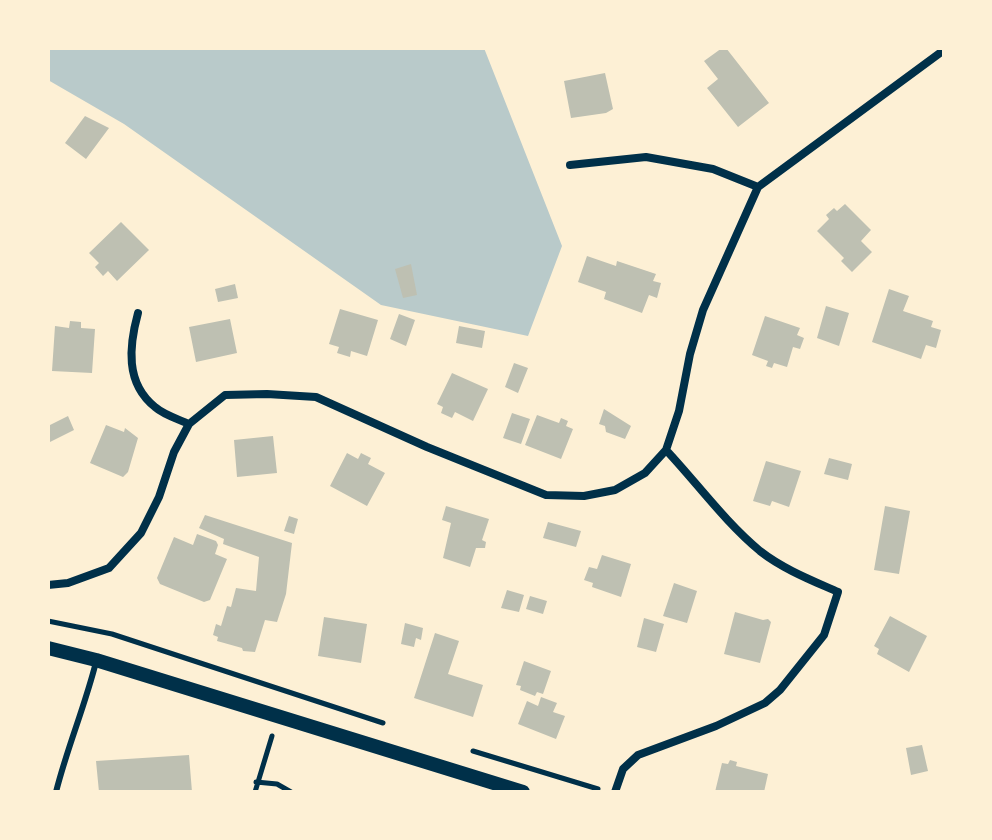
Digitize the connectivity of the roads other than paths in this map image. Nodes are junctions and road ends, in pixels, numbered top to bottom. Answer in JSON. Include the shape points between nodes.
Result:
{"nodes":[{"id":1,"x":944,"y":50,"type":"edge"},
{"id":2,"x":570,"y":165,"type":"dead end"},
{"id":3,"x":758,"y":187,"type":"junction"},
{"id":4,"x":138,"y":313,"type":"dead end"},
{"id":5,"x":189,"y":424,"type":"junction"},
{"id":6,"x":666,"y":450,"type":"junction"},
{"id":7,"x":48,"y":585,"type":"edge"},
{"id":8,"x":48,"y":648,"type":"edge"},
{"id":9,"x":96,"y":660,"type":"junction"},
{"id":10,"x":56,"y":792,"type":"edge"},
{"id":11,"x":523,"y":792,"type":"edge"},
{"id":12,"x":615,"y":792,"type":"edge"}],
"edges":[{"from":1,"to":3,"type":"street"},
{"from":2,"to":3,"type":"street","via":[[646,157],[713,169]]},
{"from":3,"to":6,"type":"street","via":[[703,310]]},
{"from":4,"to":5,"type":"street","via":[[131,367],[140,392],[156,409]]},
{"from":5,"to":6,"type":"street","via":[[225,395],[316,397],[546,495],[615,490],[645,473]]},
{"from":5,"to":7,"type":"street","via":[[141,533],[109,568]]},
{"from":6,"to":12,"type":"street","via":[[761,552],[838,592],[824,635],[780,690],[716,726],[638,755],[623,769]]},
{"from":8,"to":9,"type":"street"},
{"from":9,"to":10,"type":"lane"},
{"from":9,"to":11,"type":"street"}]}
